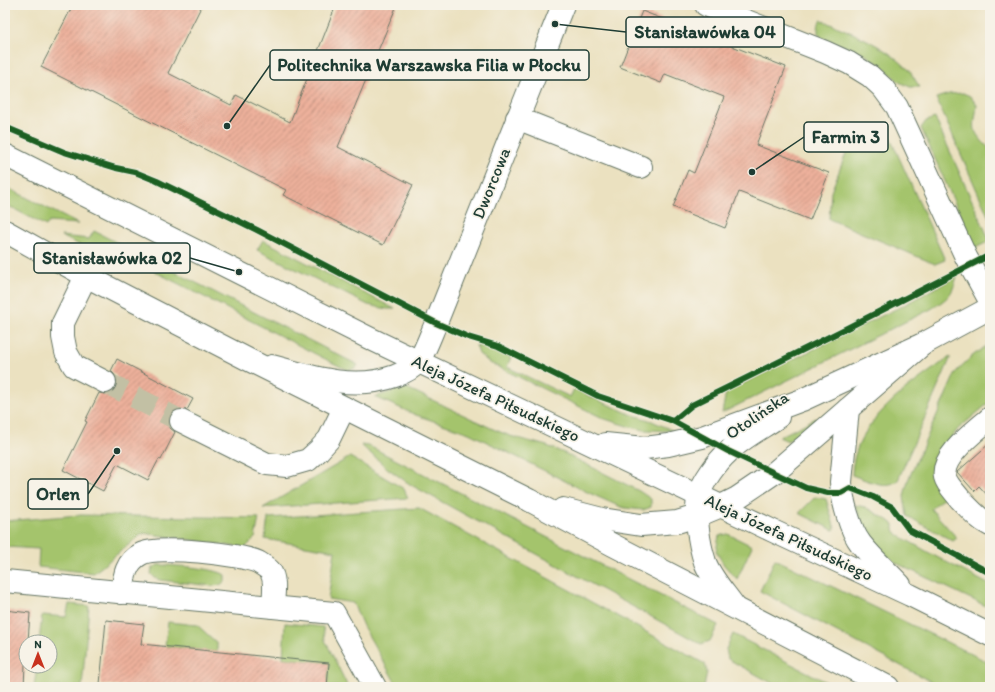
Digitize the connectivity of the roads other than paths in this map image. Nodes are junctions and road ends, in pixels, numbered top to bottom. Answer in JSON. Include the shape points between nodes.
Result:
{"nodes":[{"id":1,"x":563,"y":5,"type":"edge"},
{"id":2,"x":706,"y":5,"type":"edge"},
{"id":3,"x":517,"y":118,"type":"junction"},
{"id":4,"x":5,"y":155,"type":"edge"},
{"id":5,"x":5,"y":165,"type":"edge"},
{"id":6,"x":641,"y":167,"type":"dead end"},
{"id":7,"x":32,"y":169,"type":"junction"},
{"id":8,"x":10,"y":239,"type":"edge"},
{"id":9,"x":86,"y":276,"type":"junction"},
{"id":10,"x":990,"y":300,"type":"edge"},
{"id":11,"x":990,"y":308,"type":"edge"},
{"id":12,"x":923,"y":344,"type":"junction"},
{"id":13,"x":249,"y":360,"type":"junction"},
{"id":14,"x":418,"y":361,"type":"junction"},
{"id":15,"x":105,"y":382,"type":"tunnel mouth"},
{"id":16,"x":802,"y":400,"type":"junction"},
{"id":17,"x":344,"y":408,"type":"junction"},
{"id":18,"x":848,"y":409,"type":"junction"},
{"id":19,"x":990,"y":418,"type":"edge"},
{"id":20,"x":181,"y":421,"type":"tunnel mouth"},
{"id":21,"x":573,"y":434,"type":"junction"},
{"id":22,"x":529,"y":500,"type":"junction"},
{"id":23,"x":698,"y":506,"type":"junction"},
{"id":24,"x":721,"y":506,"type":"junction"},
{"id":25,"x":990,"y":525,"type":"edge"},
{"id":26,"x":5,"y":581,"type":"edge"},
{"id":27,"x":122,"y":593,"type":"junction"},
{"id":28,"x":910,"y":595,"type":"junction"},
{"id":29,"x":272,"y":607,"type":"junction"},
{"id":30,"x":735,"y":608,"type":"junction"},
{"id":31,"x":990,"y":635,"type":"edge"},
{"id":32,"x":375,"y":687,"type":"edge"},
{"id":33,"x":888,"y":687,"type":"edge"}],
"edges":[{"from":1,"to":3,"type":"main road","name":"Dworcowa"},
{"from":2,"to":10,"type":"main road","via":[[825,52],[870,76],[883,88],[897,107],[966,257]]},
{"from":3,"to":6,"type":"main road"},
{"from":3,"to":14,"type":"main road","name":"Dworcowa","via":[[436,323]]},
{"from":4,"to":7,"type":"main road","name":"Aleja Józefa Piłsudskiego"},
{"from":5,"to":7,"type":"main road"},
{"from":7,"to":14,"type":"main road","name":"Aleja Józefa Piłsudskiego"},
{"from":8,"to":9,"type":"main road"},
{"from":9,"to":13,"type":"main road"},
{"from":9,"to":15,"type":"main road","via":[[63,323],[63,337],[66,352],[74,366]]},
{"from":11,"to":12,"type":"main road","name":"Otolińska"},
{"from":12,"to":16,"type":"main road","name":"Otolińska"},
{"from":12,"to":18,"type":"main road","name":"Otolińska"},
{"from":13,"to":14,"type":"main road","via":[[326,380],[363,383],[402,374]]},
{"from":13,"to":17,"type":"main road"},
{"from":14,"to":21,"type":"main road","name":"Aleja Józefa Piłsudskiego"},
{"from":16,"to":21,"type":"main road","name":"Otolińska","via":[[702,437],[668,445],[645,448],[609,445]]},
{"from":16,"to":23,"type":"main road","name":"Otolińska","via":[[728,451],[714,468]]},
{"from":17,"to":20,"type":"main road","via":[[328,439],[319,450],[308,460],[287,466],[267,464]]},
{"from":17,"to":22,"type":"main road"},
{"from":18,"to":24,"type":"main road","name":"Otolińska","via":[[774,473]]},
{"from":18,"to":28,"type":"main road","via":[[841,482],[846,515],[860,543]]},
{"from":19,"to":25,"type":"main road","via":[[954,451],[944,470],[944,476],[951,489],[975,515]]},
{"from":21,"to":23,"type":"main road","name":"Aleja Józefa Piłsudskiego"},
{"from":22,"to":23,"type":"main road","name":"Otolińska","via":[[602,519],[641,524],[677,522]]},
{"from":22,"to":30,"type":"main road"},
{"from":23,"to":24,"type":"main road","name":"Otolińska"},
{"from":23,"to":30,"type":"main road","via":[[700,539],[706,562]]},
{"from":24,"to":28,"type":"main road","name":"Aleja Józefa Piłsudskiego"},
{"from":26,"to":27,"type":"main road"},
{"from":27,"to":29,"type":"main road"},
{"from":27,"to":29,"type":"main road","via":[[127,567],[141,553],[194,551],[237,556],[258,562],[271,572],[274,583]]},
{"from":28,"to":31,"type":"main road","name":"Aleja Józefa Piłsudskiego"},
{"from":29,"to":32,"type":"main road","via":[[334,613]]},
{"from":30,"to":33,"type":"main road"}]}
